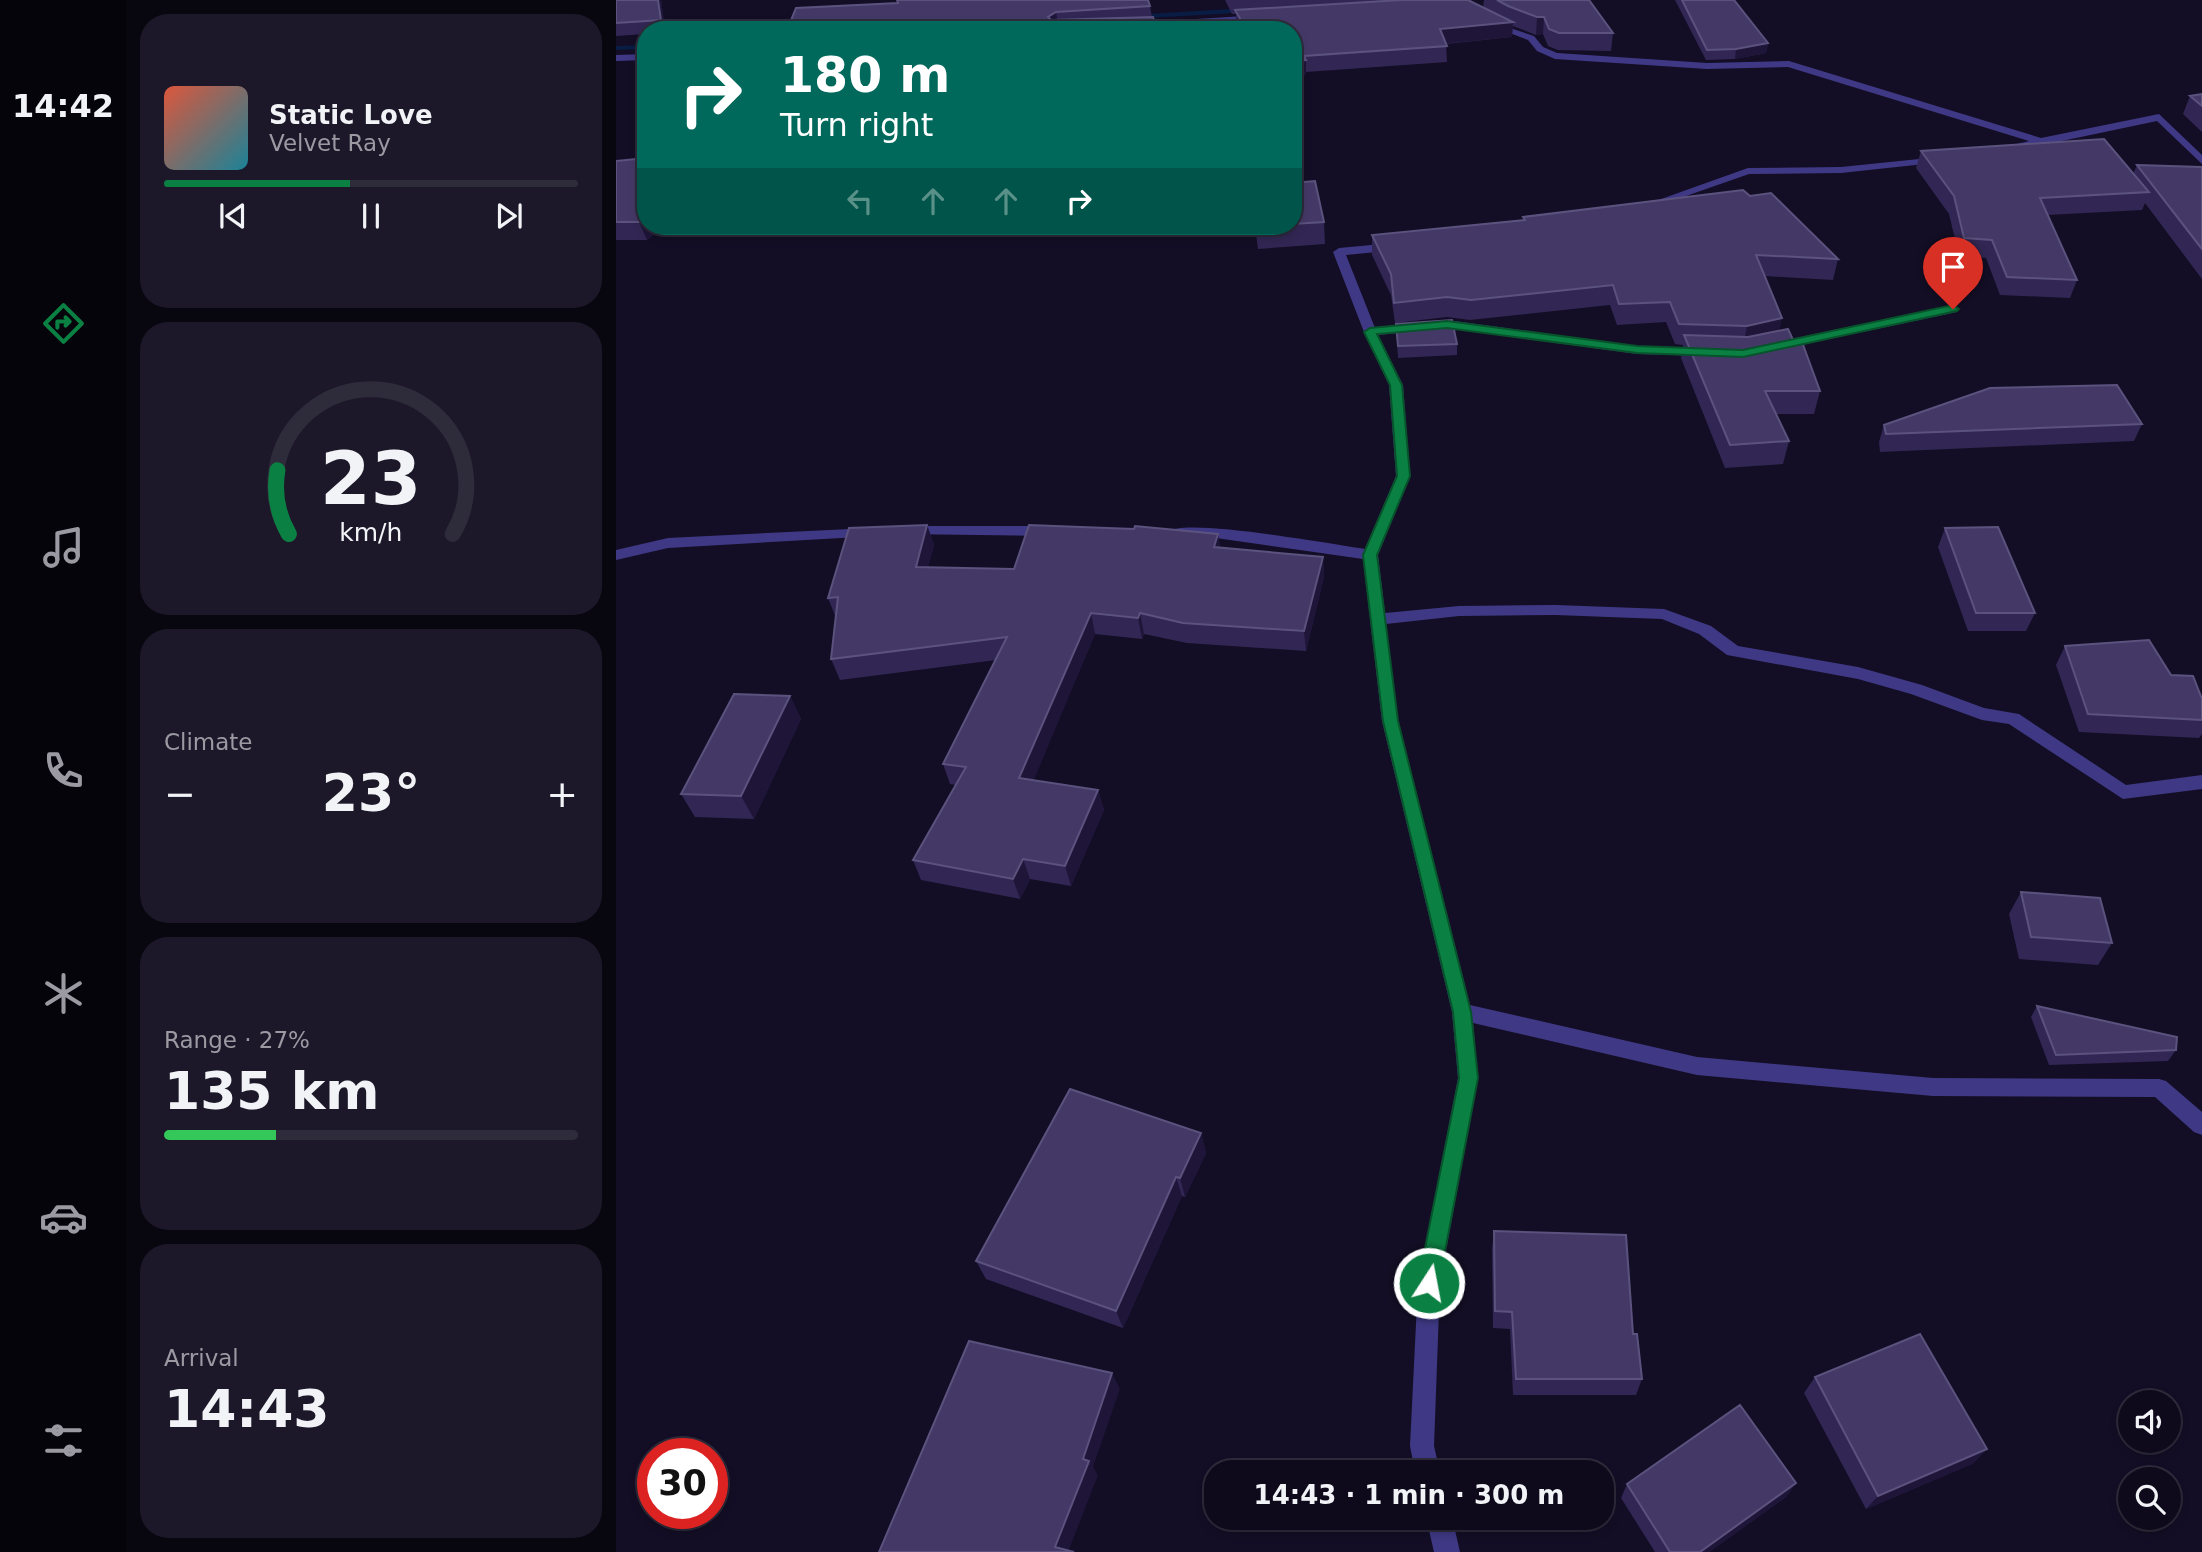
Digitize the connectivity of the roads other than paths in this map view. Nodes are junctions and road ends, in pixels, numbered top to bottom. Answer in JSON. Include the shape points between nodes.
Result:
{"nodes":[{"id":1,"x":1483,"y":17,"type":"edge"},
{"id":2,"x":1267,"y":18,"type":"edge"},
{"id":3,"x":1216,"y":21,"type":"edge"},
{"id":4,"x":637,"y":57,"type":"edge"},
{"id":5,"x":616,"y":58,"type":"edge"},
{"id":6,"x":2041,"y":141,"type":"junction"},
{"id":7,"x":1989,"y":154,"type":"edge"},
{"id":8,"x":1951,"y":158,"type":"edge"},
{"id":9,"x":2202,"y":160,"type":"edge"},
{"id":10,"x":1635,"y":211,"type":"edge"},
{"id":11,"x":1407,"y":245,"type":"edge"},
{"id":12,"x":1953,"y":309,"type":"dead end"},
{"id":13,"x":1370,"y":332,"type":"junction"},
{"id":14,"x":1756,"y":350,"type":"edge"},
{"id":15,"x":1730,"y":353,"type":"edge"},
{"id":16,"x":1061,"y":531,"type":"edge"},
{"id":17,"x":1155,"y":532,"type":"edge"},
{"id":18,"x":616,"y":555,"type":"edge"},
{"id":19,"x":1370,"y":555,"type":"junction"},
{"id":20,"x":1378,"y":620,"type":"junction"},
{"id":21,"x":2202,"y":782,"type":"edge"},
{"id":22,"x":1462,"y":1012,"type":"junction"},
{"id":23,"x":2202,"y":1125,"type":"edge"},
{"id":24,"x":1425,"y":1460,"type":"edge"},
{"id":25,"x":1442,"y":1530,"type":"edge"},
{"id":26,"x":1447,"y":1552,"type":"edge"}],
"edges":[{"from":1,"to":6,"type":"street","via":[[1531,38],[1555,56],[1707,66],[1789,64]]},
{"from":2,"to":3,"type":"street"},
{"from":4,"to":5,"type":"street"},
{"from":6,"to":7,"type":"street"},
{"from":6,"to":9,"type":"street","via":[[2159,117]]},
{"from":8,"to":10,"type":"street","via":[[1841,170],[1748,171]]},
{"from":11,"to":13,"type":"street","via":[[1339,252]]},
{"from":12,"to":14,"type":"street"},
{"from":13,"to":15,"type":"street","via":[[1447,324],[1637,350]]},
{"from":13,"to":19,"type":"street","via":[[1396,385],[1404,476]]},
{"from":16,"to":18,"type":"street","via":[[940,530],[668,543]]},
{"from":17,"to":19,"type":"street","via":[[1209,532]]},
{"from":19,"to":20,"type":"street"},
{"from":20,"to":21,"type":"street","via":[[1459,611],[1664,614],[1705,630],[1733,651],[1858,673],[1982,714],[2013,718],[2123,792]]},
{"from":20,"to":22,"type":"street","via":[[1390,721]]},
{"from":22,"to":23,"type":"street","via":[[1697,1066],[1933,1087],[2159,1088]]},
{"from":22,"to":24,"type":"street","via":[[1468,1078],[1429,1283],[1422,1446]]},
{"from":25,"to":26,"type":"street"}]}
